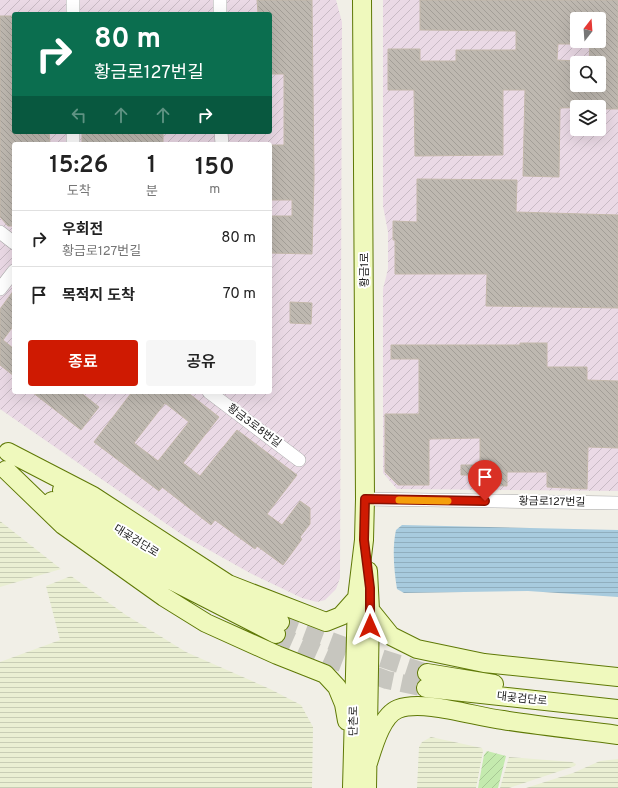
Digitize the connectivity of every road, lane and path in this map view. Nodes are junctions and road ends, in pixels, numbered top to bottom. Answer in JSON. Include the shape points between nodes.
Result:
{"nodes":[{"id":1,"x":73,"y":0,"type":"edge"},
{"id":2,"x":220,"y":0,"type":"edge"},
{"id":3,"x":362,"y":0,"type":"edge"},
{"id":4,"x":73,"y":12,"type":"edge"},
{"id":5,"x":220,"y":12,"type":"edge"},
{"id":6,"x":0,"y":232,"type":"edge"},
{"id":7,"x":12,"y":241,"type":"edge"},
{"id":8,"x":12,"y":274,"type":"edge"},
{"id":9,"x":0,"y":289,"type":"edge"},
{"id":10,"x":213,"y":394,"type":"edge"},
{"id":11,"x":4,"y":458,"type":"edge"},
{"id":12,"x":299,"y":460,"type":"dead end"},
{"id":13,"x":365,"y":499,"type":"junction"},
{"id":14,"x":618,"y":503,"type":"edge"},
{"id":15,"x":364,"y":540,"type":"junction"},
{"id":16,"x":357,"y":598,"type":"junction"},
{"id":17,"x":370,"y":610,"type":"junction"},
{"id":18,"x":278,"y":628,"type":"tunnel mouth"},
{"id":19,"x":362,"y":656,"type":"junction"},
{"id":20,"x":618,"y":677,"type":"edge"},
{"id":21,"x":618,"y":697,"type":"edge"},
{"id":22,"x":618,"y":709,"type":"edge"},
{"id":23,"x":618,"y":735,"type":"edge"},
{"id":24,"x":360,"y":763,"type":"junction"},
{"id":25,"x":352,"y":788,"type":"edge"},
{"id":26,"x":366,"y":788,"type":"edge"}],
"edges":[{"from":1,"to":4,"type":"street"},
{"from":2,"to":5,"type":"street"},
{"from":3,"to":13,"type":"main road","name":"황금1로"},
{"from":6,"to":7,"type":"street"},
{"from":8,"to":9,"type":"street"},
{"from":10,"to":12,"type":"street","name":"황금3로8번길"},
{"from":11,"to":16,"type":"main road","via":[[93,496],[228,584],[326,622],[341,616]]},
{"from":11,"to":18,"type":"main road","name":"대곶검단로","via":[[149,568]]},
{"from":11,"to":24,"type":"main road","via":[[63,525],[164,597],[206,623],[325,674],[337,687],[344,704]]},
{"from":13,"to":14,"type":"street","name":"황금로127번길"},
{"from":13,"to":15,"type":"main road","name":"황금1로"},
{"from":15,"to":16,"type":"main road","name":"황금1로"},
{"from":15,"to":17,"type":"main road","name":"황금1로"},
{"from":16,"to":19,"type":"main road","name":"황금1로"},
{"from":17,"to":19,"type":"main road","name":"황금1로"},
{"from":17,"to":20,"type":"main road","via":[[390,636],[417,649],[484,663]]},
{"from":19,"to":24,"type":"main road","name":"단촌로"},
{"from":21,"to":22,"type":"main road","name":"대곶검단로","via":[[427,680]]},
{"from":23,"to":24,"type":"main road","via":[[502,720],[418,705],[398,709],[387,717]]},
{"from":24,"to":25,"type":"main road","name":"단촌로"},
{"from":24,"to":26,"type":"main road","name":"단촌로"}]}
